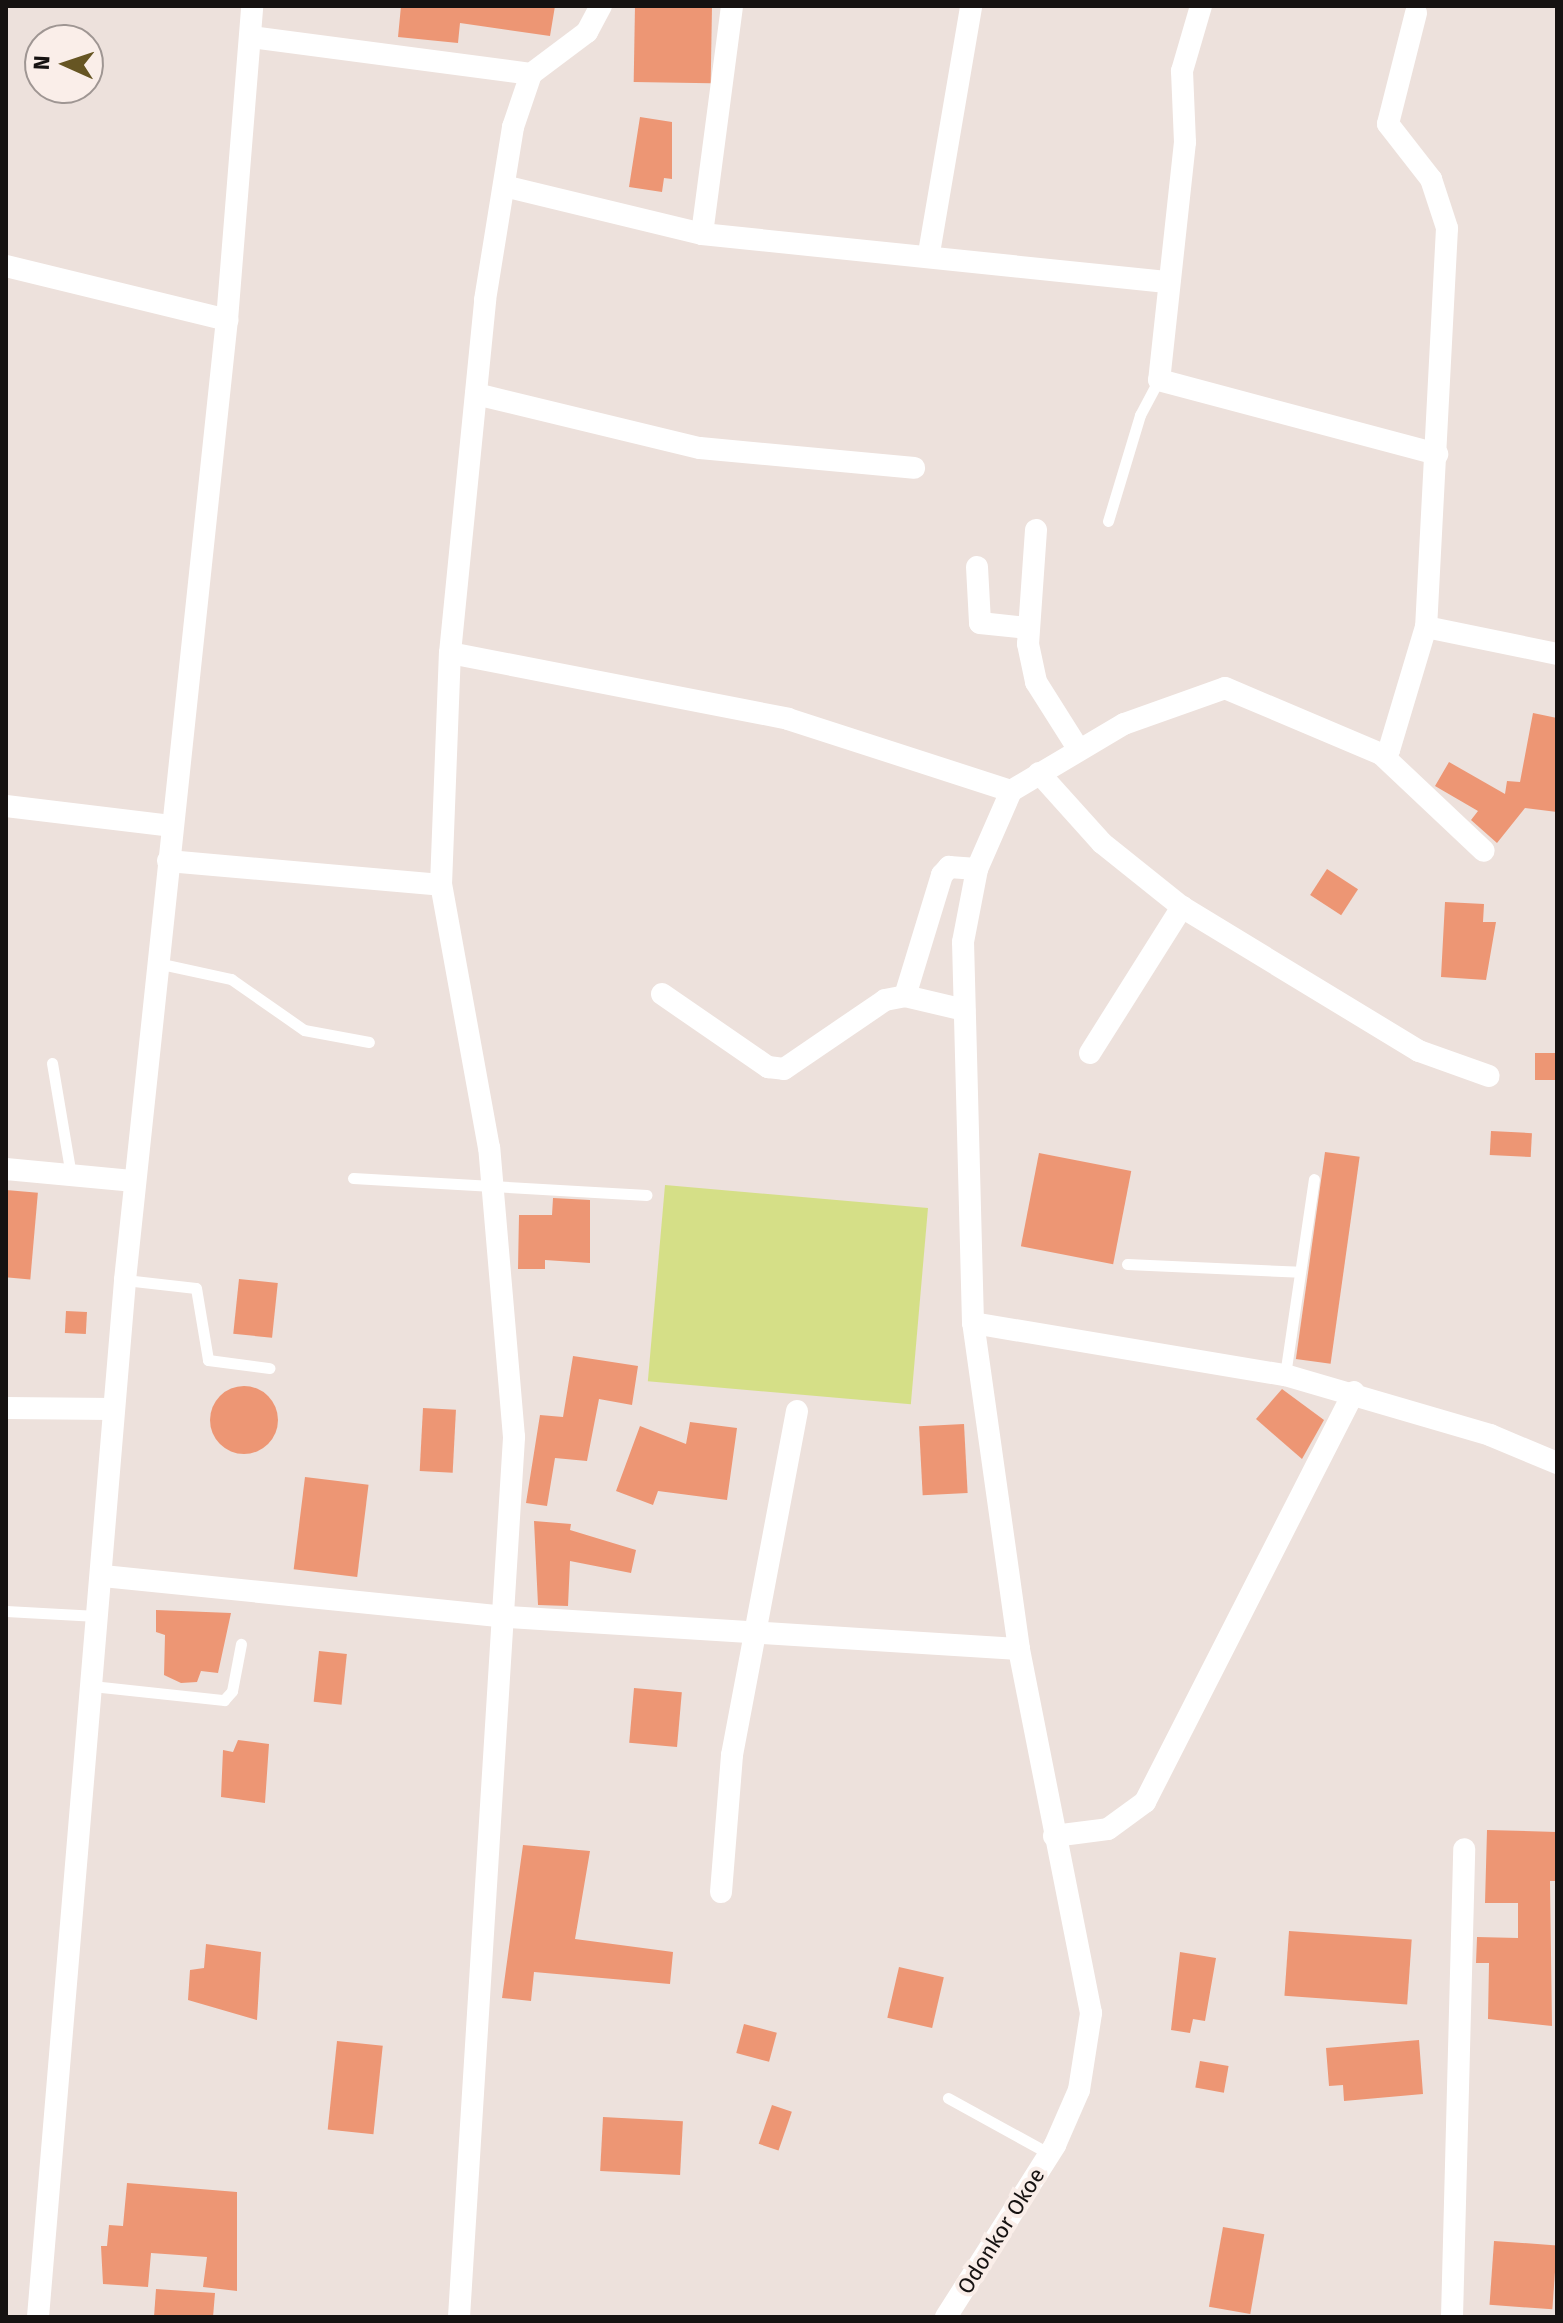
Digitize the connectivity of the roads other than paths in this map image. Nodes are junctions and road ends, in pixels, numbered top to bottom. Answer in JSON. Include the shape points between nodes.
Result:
{"nodes":[{"id":1,"x":252,"y":6,"type":"edge"},
{"id":2,"x":601,"y":6,"type":"edge"},
{"id":3,"x":732,"y":6,"type":"edge"},
{"id":4,"x":971,"y":6,"type":"edge"},
{"id":5,"x":1201,"y":6,"type":"edge"},
{"id":6,"x":1416,"y":13,"type":"dead end"},
{"id":7,"x":251,"y":37,"type":"junction"},
{"id":8,"x":531,"y":74,"type":"junction"},
{"id":9,"x":504,"y":186,"type":"junction"},
{"id":10,"x":702,"y":234,"type":"junction"},
{"id":11,"x":929,"y":253,"type":"junction"},
{"id":12,"x":6,"y":266,"type":"edge"},
{"id":13,"x":1167,"y":282,"type":"junction"},
{"id":14,"x":227,"y":320,"type":"junction"},
{"id":15,"x":1159,"y":380,"type":"junction"},
{"id":16,"x":476,"y":394,"type":"junction"},
{"id":17,"x":1437,"y":454,"type":"junction"},
{"id":18,"x":914,"y":468,"type":"dead end"},
{"id":19,"x":1108,"y":521,"type":"dead end"},
{"id":20,"x":1036,"y":530,"type":"dead end"},
{"id":21,"x":977,"y":567,"type":"dead end"},
{"id":22,"x":1426,"y":627,"type":"junction"},
{"id":23,"x":1027,"y":628,"type":"junction"},
{"id":24,"x":450,"y":653,"type":"junction"},
{"id":25,"x":1557,"y":654,"type":"edge"},
{"id":26,"x":1079,"y":750,"type":"junction"},
{"id":27,"x":1381,"y":754,"type":"junction"},
{"id":28,"x":1039,"y":773,"type":"junction"},
{"id":29,"x":1011,"y":791,"type":"junction"},
{"id":30,"x":6,"y":806,"type":"edge"},
{"id":31,"x":171,"y":826,"type":"junction"},
{"id":32,"x":1484,"y":851,"type":"dead end"},
{"id":33,"x":168,"y":861,"type":"junction"},
{"id":34,"x":977,"y":869,"type":"junction"},
{"id":35,"x":441,"y":885,"type":"junction"},
{"id":36,"x":1182,"y":907,"type":"junction"},
{"id":37,"x":157,"y":963,"type":"junction"},
{"id":38,"x":662,"y":994,"type":"dead end"},
{"id":39,"x":905,"y":996,"type":"junction"},
{"id":40,"x":964,"y":1010,"type":"junction"},
{"id":41,"x":369,"y":1042,"type":"dead end"},
{"id":42,"x":1090,"y":1053,"type":"dead end"},
{"id":43,"x":52,"y":1063,"type":"dead end"},
{"id":44,"x":1489,"y":1076,"type":"dead end"},
{"id":45,"x":6,"y":1169,"type":"edge"},
{"id":46,"x":71,"y":1175,"type":"junction"},
{"id":47,"x":353,"y":1178,"type":"dead end"},
{"id":48,"x":1314,"y":1179,"type":"dead end"},
{"id":49,"x":134,"y":1181,"type":"junction"},
{"id":50,"x":493,"y":1190,"type":"junction"},
{"id":51,"x":647,"y":1195,"type":"dead end"},
{"id":52,"x":1127,"y":1264,"type":"dead end"},
{"id":53,"x":1300,"y":1272,"type":"junction"},
{"id":54,"x":125,"y":1280,"type":"junction"},
{"id":55,"x":973,"y":1323,"type":"junction"},
{"id":56,"x":269,"y":1368,"type":"dead end"},
{"id":57,"x":1285,"y":1375,"type":"junction"},
{"id":58,"x":1354,"y":1392,"type":"junction"},
{"id":59,"x":6,"y":1408,"type":"edge"},
{"id":60,"x":113,"y":1409,"type":"junction"},
{"id":61,"x":797,"y":1411,"type":"dead end"},
{"id":62,"x":1557,"y":1463,"type":"edge"},
{"id":63,"x":103,"y":1576,"type":"junction"},
{"id":64,"x":6,"y":1611,"type":"edge"},
{"id":65,"x":99,"y":1617,"type":"junction"},
{"id":66,"x":508,"y":1617,"type":"junction"},
{"id":67,"x":757,"y":1635,"type":"junction"},
{"id":68,"x":241,"y":1644,"type":"dead end"},
{"id":69,"x":1019,"y":1649,"type":"junction"},
{"id":70,"x":92,"y":1686,"type":"junction"},
{"id":71,"x":1054,"y":1836,"type":"junction"},
{"id":72,"x":1464,"y":1849,"type":"dead end"},
{"id":73,"x":721,"y":1892,"type":"dead end"},
{"id":74,"x":948,"y":2098,"type":"dead end"},
{"id":75,"x":1053,"y":2150,"type":"junction"},
{"id":76,"x":38,"y":2317,"type":"edge"},
{"id":77,"x":459,"y":2317,"type":"edge"},
{"id":78,"x":946,"y":2317,"type":"edge"},
{"id":79,"x":1452,"y":2317,"type":"edge"}],
"edges":[{"from":1,"to":7,"type":"street"},
{"from":2,"to":8,"type":"street","via":[[587,32]]},
{"from":3,"to":10,"type":"street"},
{"from":4,"to":11,"type":"street"},
{"from":5,"to":13,"type":"street","via":[[1182,71],[1185,142]]},
{"from":6,"to":17,"type":"street","via":[[1388,124],[1431,179],[1447,228]]},
{"from":7,"to":8,"type":"street"},
{"from":7,"to":14,"type":"street"},
{"from":8,"to":9,"type":"street"},
{"from":9,"to":10,"type":"street"},
{"from":9,"to":16,"type":"street"},
{"from":10,"to":11,"type":"street"},
{"from":11,"to":13,"type":"street"},
{"from":12,"to":14,"type":"street"},
{"from":13,"to":15,"type":"street"},
{"from":14,"to":31,"type":"street"},
{"from":15,"to":17,"type":"street"},
{"from":15,"to":19,"type":"lane","via":[[1140,415]]},
{"from":16,"to":18,"type":"street","via":[[700,448]]},
{"from":16,"to":24,"type":"street"},
{"from":17,"to":22,"type":"street"},
{"from":20,"to":23,"type":"street"},
{"from":21,"to":23,"type":"street","via":[[980,623]]},
{"from":22,"to":25,"type":"street"},
{"from":22,"to":27,"type":"street","via":[[1389,750]]},
{"from":23,"to":26,"type":"street","via":[[1036,682]]},
{"from":24,"to":29,"type":"street","via":[[788,719]]},
{"from":24,"to":35,"type":"street"},
{"from":26,"to":27,"type":"street","via":[[1153,711],[1225,688]]},
{"from":26,"to":28,"type":"street"},
{"from":27,"to":32,"type":"street"},
{"from":28,"to":29,"type":"street"},
{"from":28,"to":36,"type":"street","via":[[1102,843]]},
{"from":29,"to":34,"type":"street","name":"Odonkor Okoe"},
{"from":30,"to":31,"type":"street"},
{"from":31,"to":33,"type":"street"},
{"from":33,"to":35,"type":"street"},
{"from":33,"to":37,"type":"street"},
{"from":34,"to":39,"type":"street","via":[[949,867],[942,875]]},
{"from":34,"to":40,"type":"street","name":"Odonkor Okoe","via":[[963,942]]},
{"from":35,"to":50,"type":"street"},
{"from":36,"to":42,"type":"street"},
{"from":36,"to":44,"type":"street","via":[[1419,1051]]},
{"from":37,"to":41,"type":"lane","via":[[231,979],[256,990],[287,1023]]},
{"from":37,"to":49,"type":"street"},
{"from":38,"to":39,"type":"street","via":[[768,1067],[784,1069],[885,1000]]},
{"from":39,"to":40,"type":"street"},
{"from":40,"to":55,"type":"street","name":"Odonkor Okoe"},
{"from":43,"to":46,"type":"lane"},
{"from":45,"to":46,"type":"street"},
{"from":46,"to":49,"type":"street"},
{"from":47,"to":50,"type":"lane"},
{"from":48,"to":53,"type":"lane"},
{"from":49,"to":54,"type":"street"},
{"from":50,"to":51,"type":"lane"},
{"from":50,"to":66,"type":"street","via":[[512,1362]]},
{"from":52,"to":53,"type":"lane"},
{"from":53,"to":57,"type":"lane"},
{"from":54,"to":56,"type":"lane","via":[[196,1288],[208,1360]]},
{"from":54,"to":60,"type":"street"},
{"from":55,"to":57,"type":"street"},
{"from":55,"to":69,"type":"street","name":"Odonkor Okoe"},
{"from":57,"to":58,"type":"street"},
{"from":58,"to":62,"type":"street"},
{"from":58,"to":71,"type":"street","via":[[1145,1802],[1108,1829]]},
{"from":59,"to":60,"type":"street"},
{"from":60,"to":63,"type":"street"},
{"from":61,"to":67,"type":"street"},
{"from":63,"to":65,"type":"street"},
{"from":63,"to":66,"type":"street"},
{"from":64,"to":65,"type":"lane"},
{"from":65,"to":70,"type":"street"},
{"from":66,"to":67,"type":"street"},
{"from":66,"to":77,"type":"street"},
{"from":67,"to":69,"type":"street"},
{"from":67,"to":73,"type":"street","via":[[732,1755]]},
{"from":68,"to":70,"type":"lane","via":[[232,1691],[224,1700]]},
{"from":69,"to":71,"type":"street","name":"Odonkor Okoe"},
{"from":70,"to":76,"type":"street"},
{"from":71,"to":75,"type":"street","name":"Odonkor Okoe","via":[[1091,2013],[1079,2090]]},
{"from":72,"to":79,"type":"street"},
{"from":74,"to":75,"type":"lane"},
{"from":75,"to":78,"type":"street","name":"Odonkor Okoe"}]}
